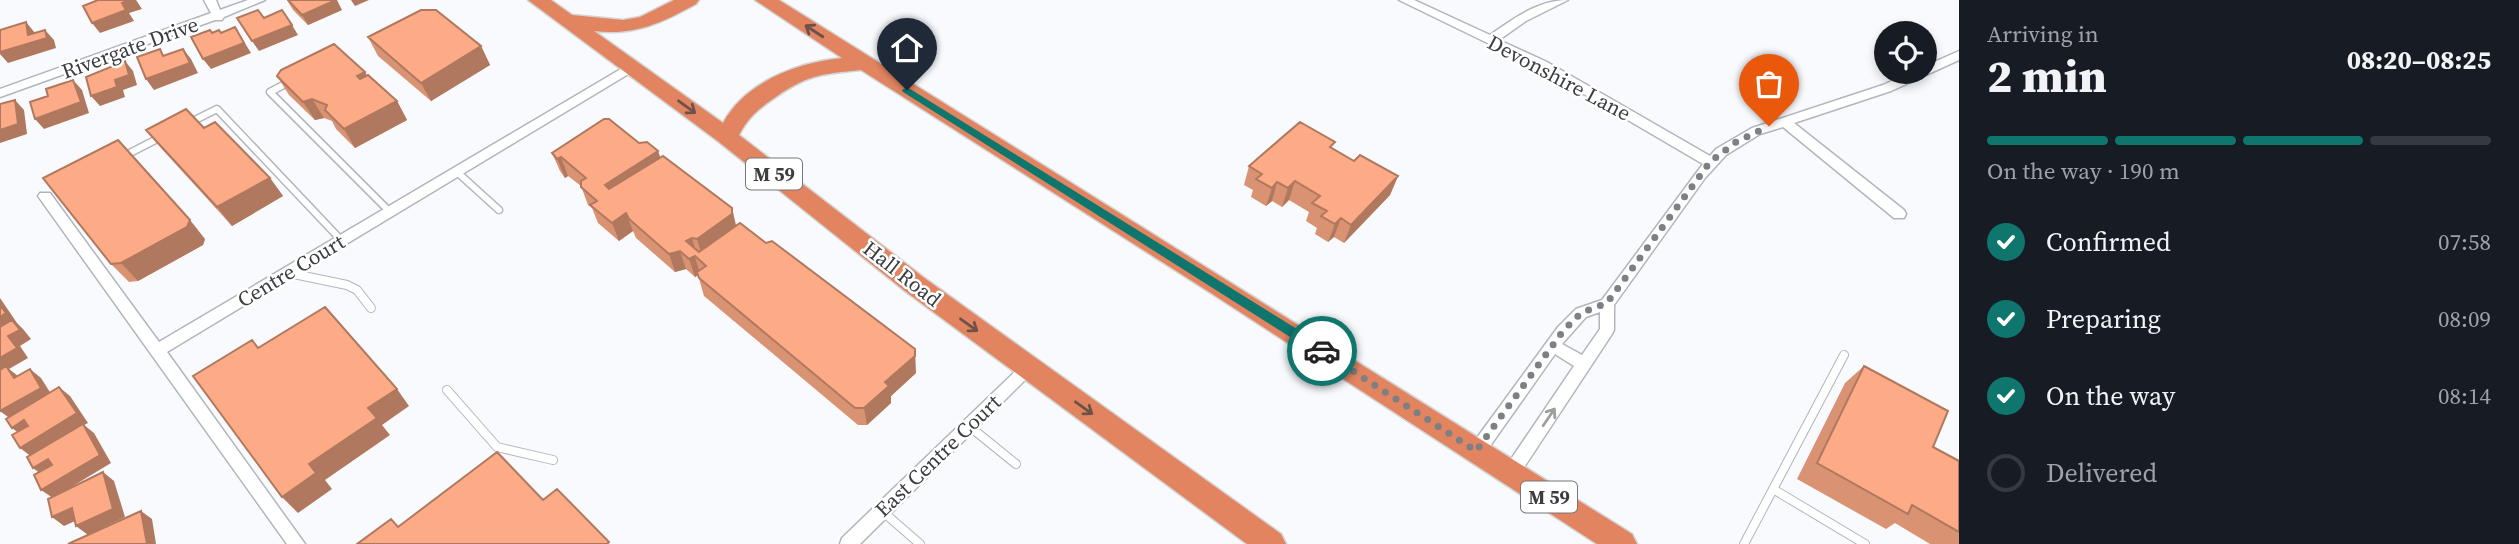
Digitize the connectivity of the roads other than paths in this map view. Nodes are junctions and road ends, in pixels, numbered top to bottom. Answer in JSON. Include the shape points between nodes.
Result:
{"nodes":[{"id":1,"x":210,"y":0,"type":"edge"},
{"id":2,"x":260,"y":0,"type":"edge"},
{"id":3,"x":538,"y":0,"type":"edge"},
{"id":4,"x":689,"y":0,"type":"edge"},
{"id":5,"x":765,"y":0,"type":"edge"},
{"id":6,"x":1405,"y":0,"type":"edge"},
{"id":7,"x":1562,"y":0,"type":"edge"},
{"id":8,"x":218,"y":17,"type":"junction"},
{"id":9,"x":565,"y":19,"type":"junction"},
{"id":10,"x":1491,"y":40,"type":"junction"},
{"id":11,"x":1959,"y":55,"type":"edge"},
{"id":12,"x":863,"y":63,"type":"junction"},
{"id":13,"x":631,"y":67,"type":"junction"},
{"id":14,"x":292,"y":81,"type":"edge"},
{"id":15,"x":0,"y":93,"type":"edge"},
{"id":16,"x":1784,"y":121,"type":"junction"},
{"id":17,"x":180,"y":128,"type":"edge"},
{"id":18,"x":168,"y":134,"type":"edge"},
{"id":19,"x":727,"y":137,"type":"junction"},
{"id":20,"x":119,"y":159,"type":"edge"},
{"id":21,"x":1710,"y":162,"type":"junction"},
{"id":22,"x":457,"y":172,"type":"junction"},
{"id":23,"x":51,"y":193,"type":"edge"},
{"id":24,"x":499,"y":211,"type":"dead end"},
{"id":25,"x":390,"y":212,"type":"junction"},
{"id":26,"x":1899,"y":214,"type":"dead end"},
{"id":27,"x":342,"y":241,"type":"junction"},
{"id":28,"x":288,"y":273,"type":"junction"},
{"id":29,"x":1607,"y":303,"type":"junction"},
{"id":30,"x":371,"y":308,"type":"dead end"},
{"id":31,"x":1552,"y":345,"type":"junction"},
{"id":32,"x":156,"y":351,"type":"junction"},
{"id":33,"x":1844,"y":355,"type":"dead end"},
{"id":34,"x":1585,"y":365,"type":"junction"},
{"id":35,"x":1028,"y":368,"type":"junction"},
{"id":36,"x":447,"y":390,"type":"dead end"},
{"id":37,"x":969,"y":426,"type":"junction"},
{"id":38,"x":1476,"y":451,"type":"junction"},
{"id":39,"x":552,"y":460,"type":"dead end"},
{"id":40,"x":1016,"y":464,"type":"dead end"},
{"id":41,"x":1511,"y":473,"type":"junction"},
{"id":42,"x":1773,"y":489,"type":"junction"},
{"id":43,"x":882,"y":511,"type":"junction"},
{"id":44,"x":297,"y":544,"type":"edge"},
{"id":45,"x":848,"y":544,"type":"edge"},
{"id":46,"x":920,"y":544,"type":"edge"},
{"id":47,"x":1271,"y":544,"type":"edge"},
{"id":48,"x":1622,"y":544,"type":"edge"},
{"id":49,"x":1744,"y":544,"type":"edge"},
{"id":50,"x":1865,"y":544,"type":"edge"}],
"edges":[{"from":1,"to":8,"type":"street"},
{"from":2,"to":8,"type":"street","name":"Rivergate Drive"},
{"from":3,"to":9,"type":"highway","name":"Hall Road","number":"M 59"},
{"from":4,"to":9,"type":"highway","via":[[653,20],[624,29]]},
{"from":12,"to":5,"type":"highway","number":"M 59","one_way":true},
{"from":6,"to":10,"type":"street","name":"Devonshire Lane"},
{"from":7,"to":10,"type":"street","via":[[1522,18]]},
{"from":8,"to":15,"type":"street","name":"Rivergate Drive"},
{"from":9,"to":13,"type":"highway","name":"Hall Road","number":"M 59"},
{"from":10,"to":21,"type":"street","name":"Devonshire Lane","via":[[1565,77]]},
{"from":11,"to":16,"type":"street","via":[[1897,84]]},
{"from":12,"to":19,"type":"highway","via":[[820,67],[790,76],[750,102]]},
{"from":12,"to":38,"type":"highway","number":"M 59"},
{"from":13,"to":19,"type":"highway","name":"Hall Road","number":"M 59","one_way":true},
{"from":13,"to":22,"type":"street","name":"Centre Court"},
{"from":14,"to":25,"type":"lane","via":[[270,92]]},
{"from":16,"to":21,"type":"street","via":[[1736,142]]},
{"from":16,"to":26,"type":"street"},
{"from":17,"to":27,"type":"lane","via":[[217,109]]},
{"from":18,"to":20,"type":"lane"},
{"from":19,"to":35,"type":"highway","name":"Hall Road","number":"M 59","one_way":true},
{"from":21,"to":29,"type":"street"},
{"from":22,"to":24,"type":"lane"},
{"from":22,"to":25,"type":"street","name":"Centre Court"},
{"from":23,"to":32,"type":"street"},
{"from":25,"to":27,"type":"street","name":"Centre Court"},
{"from":27,"to":28,"type":"street","name":"Centre Court"},
{"from":28,"to":30,"type":"lane","via":[[347,285]]},
{"from":28,"to":32,"type":"street","name":"Centre Court"},
{"from":29,"to":31,"type":"street","via":[[1581,313]]},
{"from":29,"to":34,"type":"street","via":[[1607,330]]},
{"from":31,"to":34,"type":"street"},
{"from":31,"to":38,"type":"street"},
{"from":32,"to":44,"type":"street"},
{"from":33,"to":42,"type":"lane"},
{"from":41,"to":34,"type":"street","one_way":true},
{"from":35,"to":37,"type":"street","name":"East Centre Court"},
{"from":35,"to":47,"type":"highway","name":"Hall Road","number":"M 59","one_way":true},
{"from":36,"to":39,"type":"lane","via":[[497,447]]},
{"from":37,"to":40,"type":"lane"},
{"from":37,"to":43,"type":"street","name":"East Centre Court"},
{"from":38,"to":41,"type":"highway","number":"M 59"},
{"from":41,"to":48,"type":"highway","number":"M 59"},
{"from":42,"to":49,"type":"lane"},
{"from":42,"to":50,"type":"lane"},
{"from":43,"to":45,"type":"street","name":"East Centre Court"},
{"from":43,"to":46,"type":"lane"}]}
